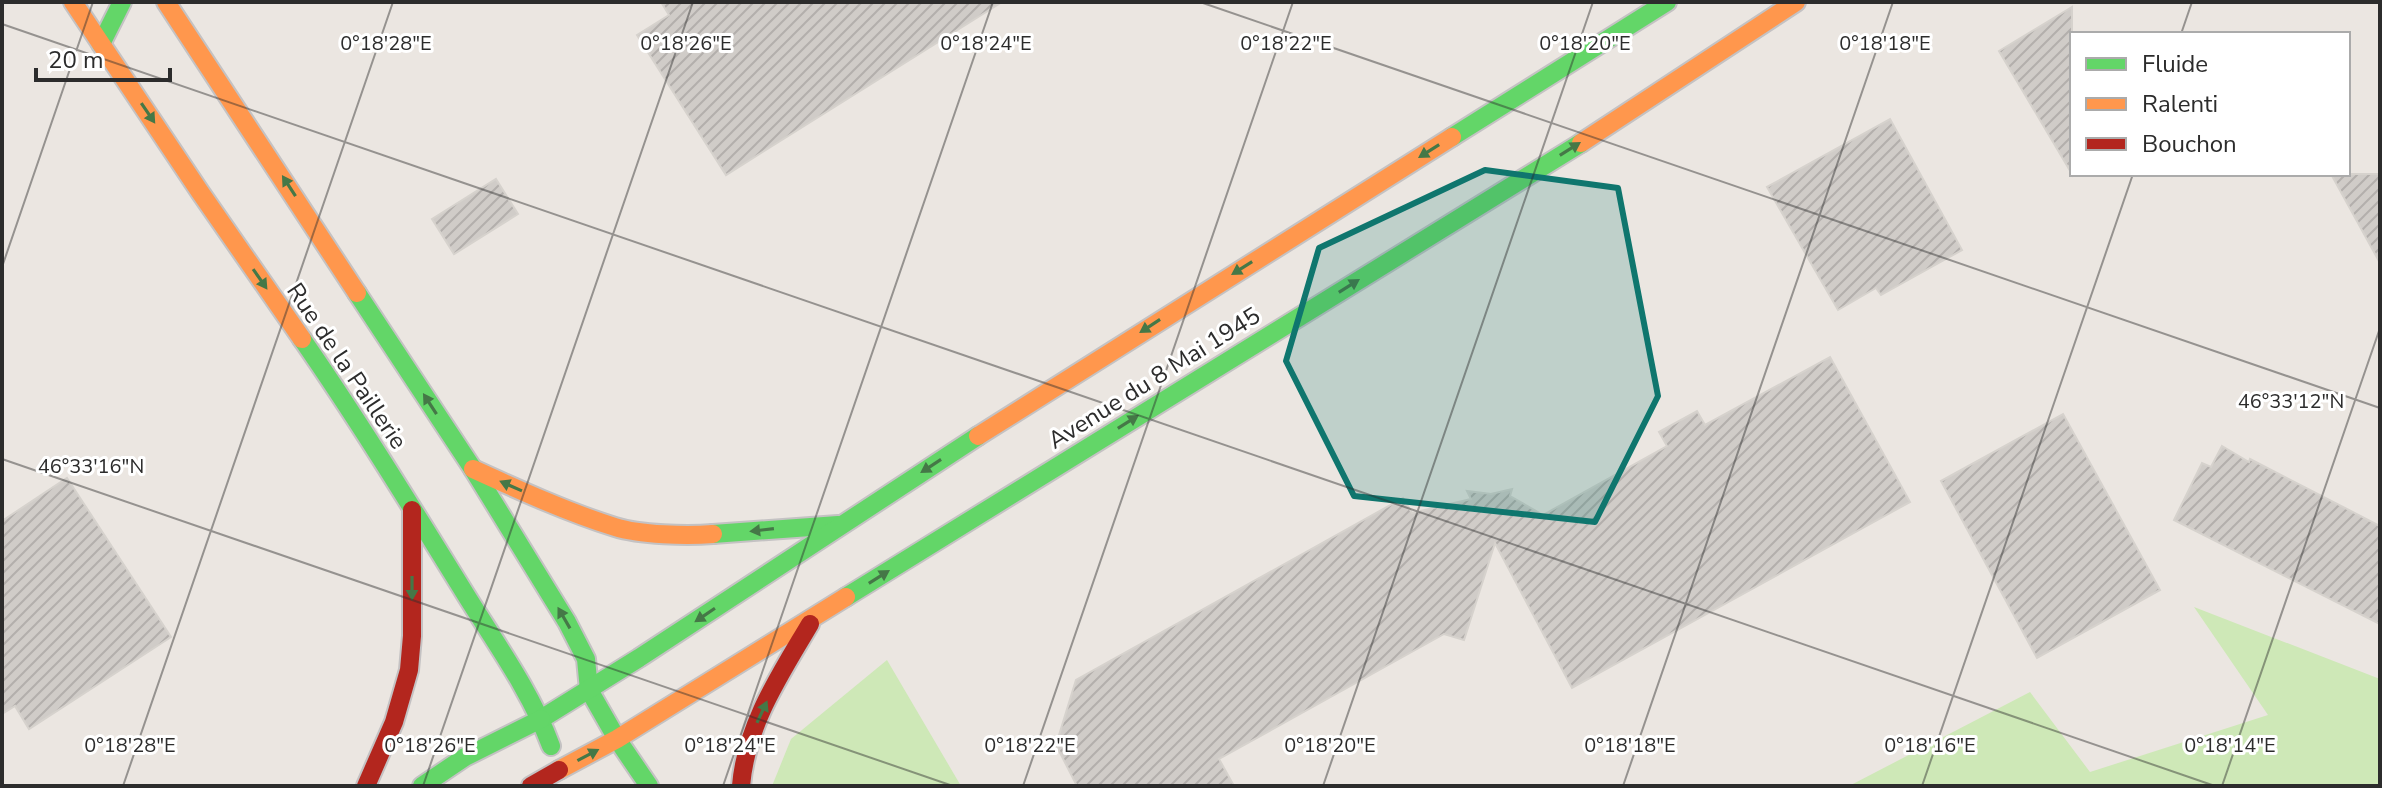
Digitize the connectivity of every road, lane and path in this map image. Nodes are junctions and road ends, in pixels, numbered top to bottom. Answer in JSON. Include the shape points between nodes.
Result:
{"nodes":[{"id":1,"x":73,"y":2,"type":"edge"},
{"id":2,"x":122,"y":2,"type":"edge"},
{"id":3,"x":166,"y":2,"type":"edge"},
{"id":4,"x":1667,"y":2,"type":"edge"},
{"id":5,"x":1796,"y":2,"type":"edge"},
{"id":6,"x":101,"y":44,"type":"junction"},
{"id":7,"x":473,"y":469,"type":"junction"},
{"id":8,"x":412,"y":510,"type":"junction"},
{"id":9,"x":840,"y":525,"type":"junction"},
{"id":10,"x":813,"y":619,"type":"junction"},
{"id":11,"x":589,"y":690,"type":"junction"},
{"id":12,"x":541,"y":719,"type":"junction"},
{"id":13,"x":617,"y":739,"type":"junction"},
{"id":14,"x":564,"y":778,"type":"edge"},
{"id":15,"x":366,"y":786,"type":"edge"},
{"id":16,"x":422,"y":786,"type":"edge"},
{"id":17,"x":531,"y":786,"type":"edge"},
{"id":18,"x":649,"y":786,"type":"edge"},
{"id":19,"x":741,"y":786,"type":"edge"}],
"edges":[{"from":1,"to":6,"type":"main road","name":"Rue de la Paillerie"},
{"from":2,"to":6,"type":"main road"},
{"from":7,"to":3,"type":"main road","name":"Rue de la Paillerie","one_way":true},
{"from":4,"to":9,"type":"main road","name":"Avenue du 8 Mai 1945","one_way":true},
{"from":10,"to":5,"type":"main road","name":"Avenue du 8 Mai 1945","one_way":true,"via":[[1580,143]]},
{"from":6,"to":8,"type":"main road","name":"Rue de la Paillerie","one_way":true,"via":[[346,402]]},
{"from":9,"to":7,"type":"main road","one_way":true,"via":[[702,535],[618,528]]},
{"from":11,"to":7,"type":"main road","name":"Rue de la Paillerie","one_way":true,"via":[[586,659],[567,622]]},
{"from":8,"to":12,"type":"main road","name":"Rue de la Paillerie"},
{"from":8,"to":15,"type":"main road","one_way":true,"via":[[409,670],[394,722]]},
{"from":9,"to":11,"type":"main road","name":"Avenue du 8 Mai 1945","one_way":true},
{"from":10,"to":13,"type":"main road","name":"Avenue du 8 Mai 1945"},
{"from":19,"to":10,"type":"main road","one_way":true,"via":[[748,741]]},
{"from":11,"to":12,"type":"main road","name":"Avenue du 8 Mai 1945"},
{"from":11,"to":13,"type":"main road","name":"Rue de la Paillerie"},
{"from":12,"to":14,"type":"main road","name":"Rue de la Paillerie"},
{"from":12,"to":16,"type":"main road","name":"Avenue du 8 Mai 1945","via":[[465,757]]},
{"from":14,"to":13,"type":"main road","name":"Avenue du 8 Mai 1945","one_way":true},
{"from":13,"to":18,"type":"main road","name":"Rue de la Paillerie"},
{"from":14,"to":17,"type":"main road","name":"Avenue du 8 Mai 1945"}]}
